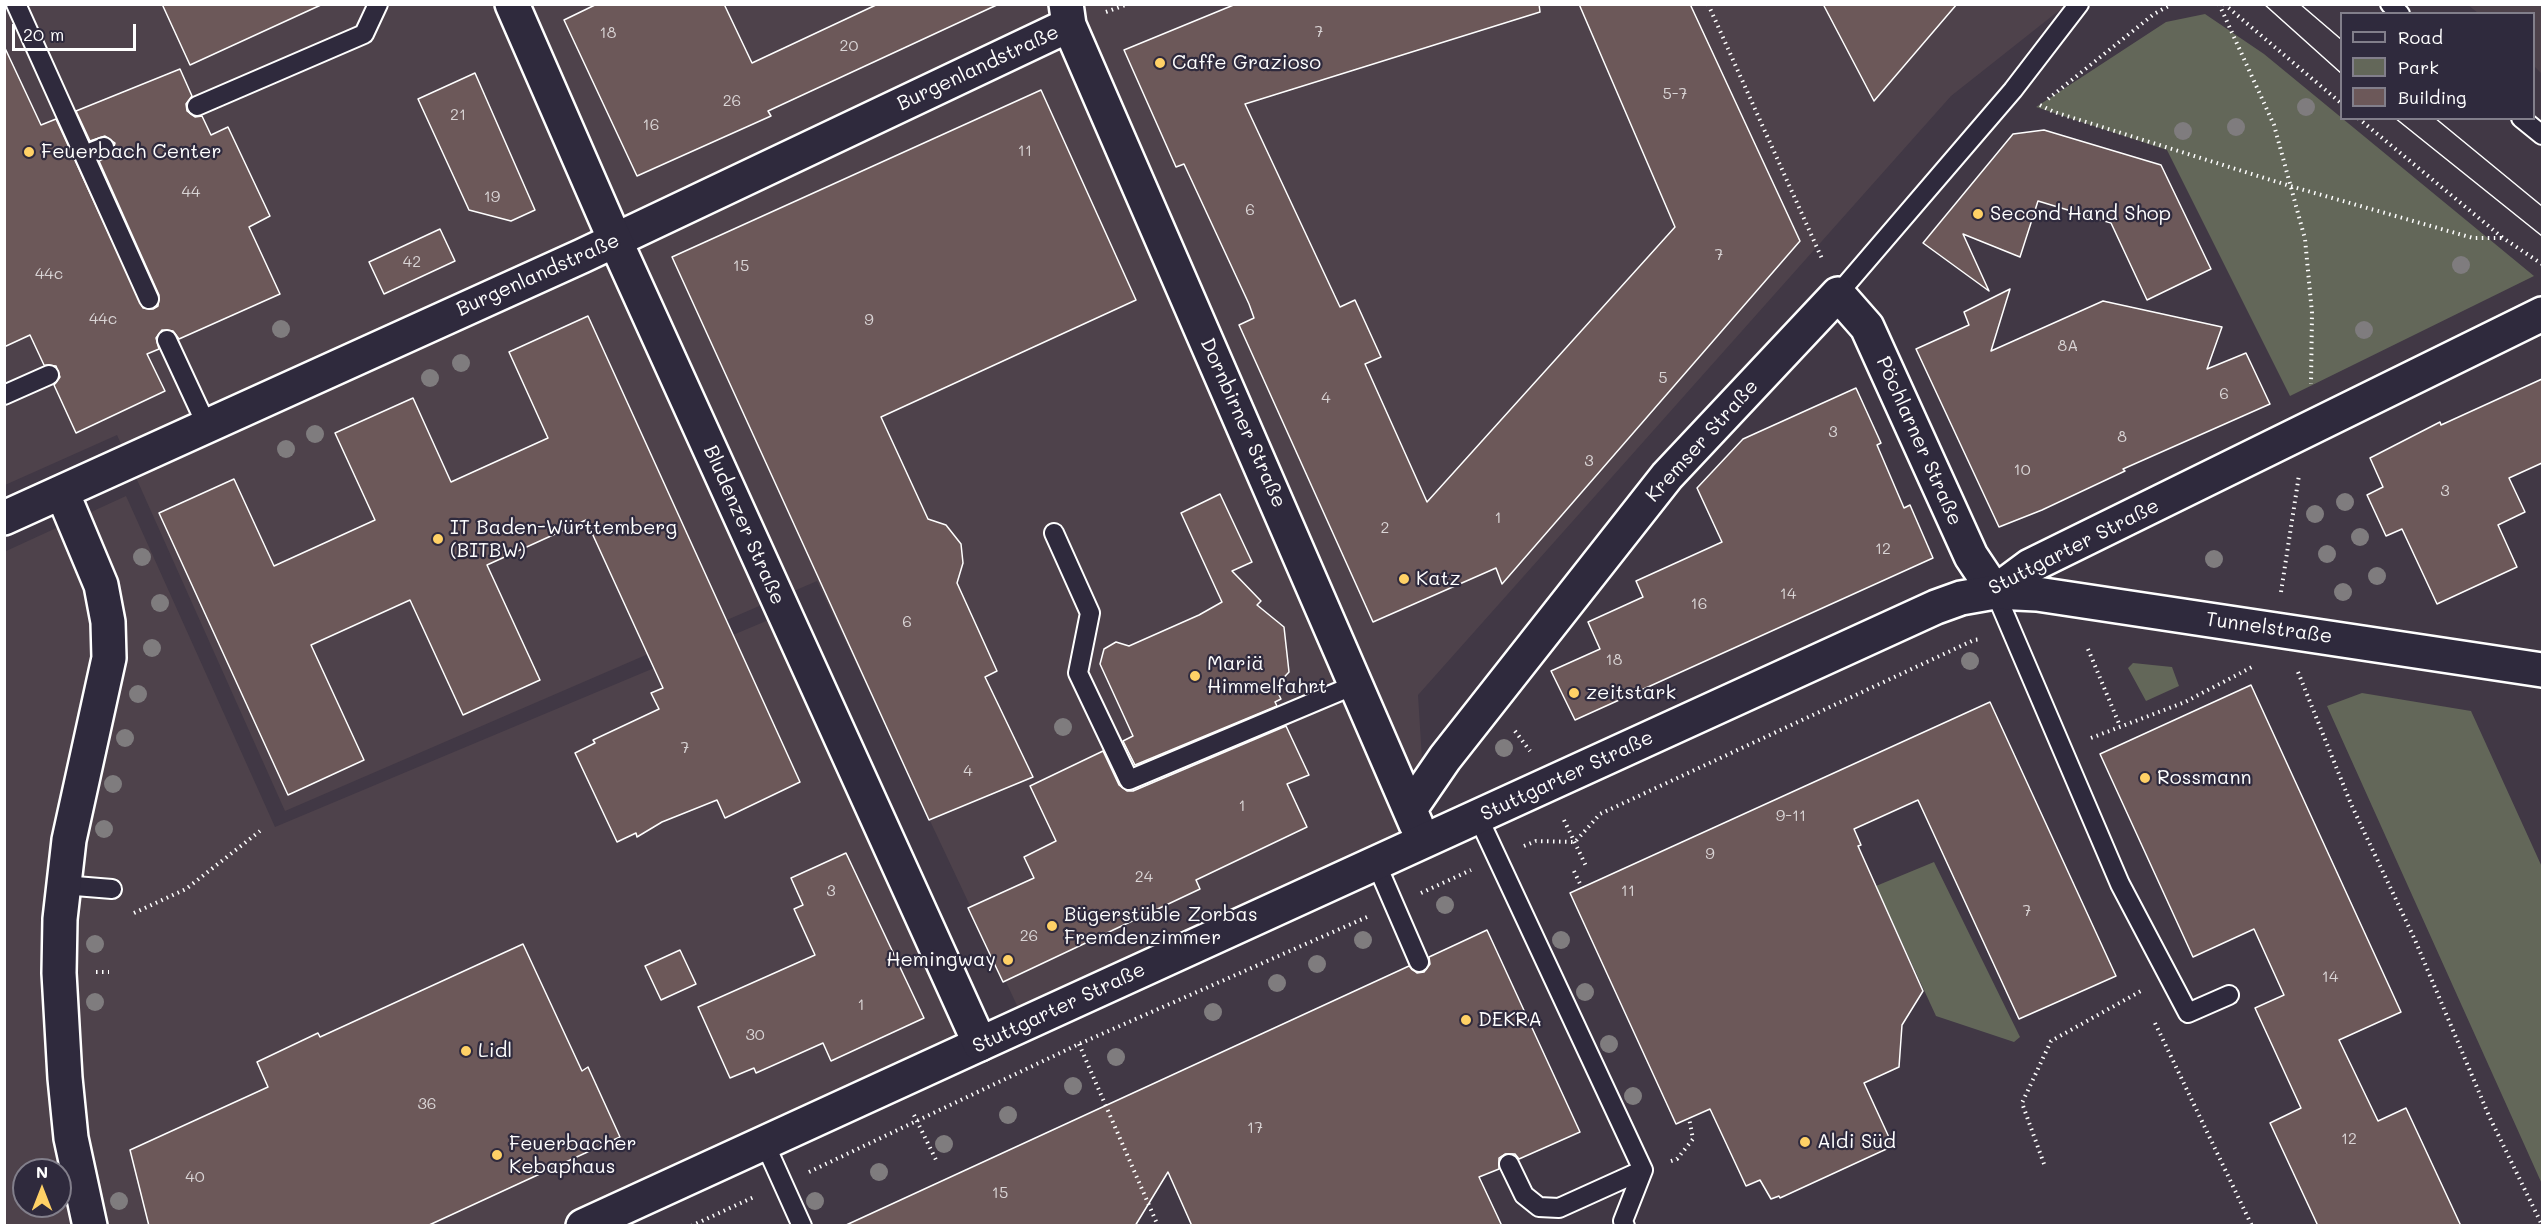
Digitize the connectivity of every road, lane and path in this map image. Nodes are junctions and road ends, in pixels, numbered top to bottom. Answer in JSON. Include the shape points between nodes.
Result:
{"nodes":[{"id":1,"x":16,"y":4,"type":"edge"},
{"id":2,"x":378,"y":4,"type":"edge"},
{"id":3,"x":513,"y":4,"type":"edge"},
{"id":4,"x":1708,"y":4,"type":"edge"},
{"id":5,"x":2079,"y":4,"type":"edge"},
{"id":6,"x":2172,"y":4,"type":"edge"},
{"id":7,"x":2219,"y":4,"type":"edge"},
{"id":8,"x":2224,"y":4,"type":"edge"},
{"id":9,"x":1067,"y":15,"type":"edge"},
{"id":10,"x":2013,"y":90,"type":"junction"},
{"id":11,"x":2340,"y":103,"type":"edge"},
{"id":12,"x":197,"y":106,"type":"dead end"},
{"id":13,"x":2360,"y":120,"type":"edge"},
{"id":14,"x":2523,"y":120,"type":"edge"},
{"id":15,"x":2542,"y":135,"type":"edge"},
{"id":16,"x":104,"y":147,"type":"dead end"},
{"id":17,"x":84,"y":155,"type":"junction"},
{"id":18,"x":2290,"y":186,"type":"junction"},
{"id":19,"x":2503,"y":238,"type":"junction"},
{"id":20,"x":615,"y":240,"type":"junction"},
{"id":21,"x":2542,"y":264,"type":"edge"},
{"id":22,"x":1838,"y":294,"type":"junction"},
{"id":23,"x":149,"y":299,"type":"dead end"},
{"id":24,"x":2542,"y":314,"type":"edge"},
{"id":25,"x":167,"y":340,"type":"dead end"},
{"id":26,"x":49,"y":375,"type":"dead end"},
{"id":27,"x":4,"y":395,"type":"edge"},
{"id":28,"x":207,"y":426,"type":"junction"},
{"id":29,"x":2305,"y":432,"type":"junction"},
{"id":30,"x":62,"y":492,"type":"junction"},
{"id":31,"x":4,"y":518,"type":"edge"},
{"id":32,"x":1054,"y":533,"type":"dead end"},
{"id":33,"x":1995,"y":592,"type":"junction"},
{"id":34,"x":2276,"y":629,"type":"junction"},
{"id":35,"x":2088,"y":649,"type":"dead end"},
{"id":36,"x":2252,"y":667,"type":"dead end"},
{"id":37,"x":2542,"y":670,"type":"edge"},
{"id":38,"x":2298,"y":671,"type":"dead end"},
{"id":39,"x":1357,"y":684,"type":"junction"},
{"id":40,"x":2120,"y":726,"type":"junction"},
{"id":41,"x":2063,"y":750,"type":"junction"},
{"id":42,"x":1410,"y":808,"type":"junction"},
{"id":43,"x":1478,"y":817,"type":"junction"},
{"id":44,"x":260,"y":831,"type":"dead end"},
{"id":45,"x":1423,"y":842,"type":"junction"},
{"id":46,"x":1575,"y":842,"type":"dead end"},
{"id":47,"x":1376,"y":863,"type":"junction"},
{"id":48,"x":1586,"y":866,"type":"dead end"},
{"id":49,"x":1574,"y":871,"type":"dead end"},
{"id":50,"x":63,"y":885,"type":"junction"},
{"id":51,"x":112,"y":888,"type":"dead end"},
{"id":52,"x":1582,"y":888,"type":"dead end"},
{"id":53,"x":124,"y":918,"type":"dead end"},
{"id":54,"x":1419,"y":962,"type":"dead end"},
{"id":55,"x":2168,"y":976,"type":"junction"},
{"id":56,"x":2229,"y":995,"type":"dead end"},
{"id":57,"x":2155,"y":1023,"type":"dead end"},
{"id":58,"x":980,"y":1044,"type":"junction"},
{"id":59,"x":1079,"y":1044,"type":"dead end"},
{"id":60,"x":897,"y":1082,"type":"junction"},
{"id":61,"x":1689,"y":1118,"type":"dead end"},
{"id":62,"x":765,"y":1144,"type":"junction"},
{"id":63,"x":937,"y":1162,"type":"dead end"},
{"id":64,"x":1509,"y":1164,"type":"dead end"},
{"id":65,"x":2044,"y":1164,"type":"dead end"},
{"id":66,"x":1643,"y":1170,"type":"junction"},
{"id":67,"x":2542,"y":1225,"type":"edge"},
{"id":68,"x":90,"y":1226,"type":"edge"},
{"id":69,"x":583,"y":1226,"type":"edge"},
{"id":70,"x":802,"y":1226,"type":"edge"},
{"id":71,"x":1158,"y":1226,"type":"edge"},
{"id":72,"x":1625,"y":1226,"type":"edge"},
{"id":73,"x":2252,"y":1226,"type":"edge"}],
"edges":[{"from":1,"to":17,"type":"lane"},
{"from":2,"to":12,"type":"lane","via":[[364,34]]},
{"from":3,"to":20,"type":"street","name":"Bludenzer Straße"},
{"from":4,"to":22,"type":"path"},
{"from":5,"to":10,"type":"lane","name":"Kremser Straße"},
{"from":6,"to":10,"type":"path","via":[[2154,14],[2047,100]]},
{"from":7,"to":18,"type":"path","via":[[2274,125]]},
{"from":8,"to":11,"type":"path"},
{"from":9,"to":20,"type":"street","name":"Burgenlandstraße"},
{"from":9,"to":39,"type":"street","name":"Dornbirner Straße"},
{"from":10,"to":18,"type":"path","via":[[2054,112]]},
{"from":10,"to":22,"type":"lane","name":"Kremser Straße"},
{"from":13,"to":19,"type":"path"},
{"from":14,"to":15,"type":"lane"},
{"from":16,"to":17,"type":"lane"},
{"from":17,"to":23,"type":"lane"},
{"from":18,"to":19,"type":"path","via":[[2473,238]]},
{"from":18,"to":29,"type":"path","via":[[2305,239],[2312,313],[2312,378]]},
{"from":19,"to":21,"type":"path"},
{"from":20,"to":28,"type":"street","name":"Burgenlandstraße"},
{"from":20,"to":58,"type":"street","name":"Bludenzer Straße"},
{"from":22,"to":33,"type":"street","name":"Pöchlarner Straße","via":[[1868,327],[1971,556]]},
{"from":22,"to":42,"type":"street","name":"Kremser Straße","via":[[1667,476]]},
{"from":24,"to":29,"type":"street","name":"Stuttgarter Straße"},
{"from":25,"to":28,"type":"lane"},
{"from":26,"to":27,"type":"lane"},
{"from":28,"to":30,"type":"street","name":"Burgenlandstraße"},
{"from":29,"to":33,"type":"street","name":"Stuttgarter Straße","via":[[2031,566]]},
{"from":29,"to":34,"type":"path"},
{"from":30,"to":31,"type":"street","name":"Burgenlandstraße"},
{"from":30,"to":50,"type":"street","via":[[101,585],[109,658],[69,840]]},
{"from":32,"to":39,"type":"lane","via":[[1090,613],[1078,673],[1129,780]]},
{"from":33,"to":34,"type":"street","name":"Tunnelstraße","via":[[2037,594]]},
{"from":33,"to":41,"type":"lane"},
{"from":33,"to":43,"type":"street","name":"Stuttgarter Straße","via":[[1936,607]]},
{"from":34,"to":37,"type":"street","name":"Tunnelstraße"},
{"from":35,"to":40,"type":"path"},
{"from":36,"to":40,"type":"path","via":[[2185,702]]},
{"from":38,"to":67,"type":"path","via":[[2351,804],[2415,939],[2489,1116]]},
{"from":39,"to":42,"type":"street","name":"Dornbirner Straße"},
{"from":40,"to":41,"type":"path"},
{"from":41,"to":55,"type":"lane","via":[[2120,884]]},
{"from":42,"to":45,"type":"street","name":"Dornbirner Straße"},
{"from":43,"to":45,"type":"street","name":"Stuttgarter Straße"},
{"from":43,"to":66,"type":"lane"},
{"from":44,"to":53,"type":"path","via":[[186,888]]},
{"from":45,"to":47,"type":"street","name":"Stuttgarter Straße"},
{"from":46,"to":48,"type":"path"},
{"from":47,"to":54,"type":"lane"},
{"from":47,"to":58,"type":"street","name":"Stuttgarter Straße"},
{"from":49,"to":52,"type":"path"},
{"from":50,"to":51,"type":"lane"},
{"from":50,"to":68,"type":"street","via":[[59,973],[65,1078],[71,1138]]},
{"from":55,"to":56,"type":"lane","via":[[2188,1013]]},
{"from":55,"to":65,"type":"path","via":[[2050,1041],[2022,1103]]},
{"from":57,"to":73,"type":"path"},
{"from":58,"to":60,"type":"street","name":"Stuttgarter Straße"},
{"from":59,"to":71,"type":"path"},
{"from":60,"to":62,"type":"street","name":"Stuttgarter Straße"},
{"from":60,"to":63,"type":"path"},
{"from":61,"to":66,"type":"path","via":[[1693,1139],[1677,1160]]},
{"from":62,"to":69,"type":"street","name":"Stuttgarter Straße"},
{"from":62,"to":70,"type":"lane"},
{"from":64,"to":66,"type":"lane","via":[[1524,1195],[1539,1207],[1559,1208]]},
{"from":66,"to":72,"type":"lane","via":[[1623,1221]]}]}
